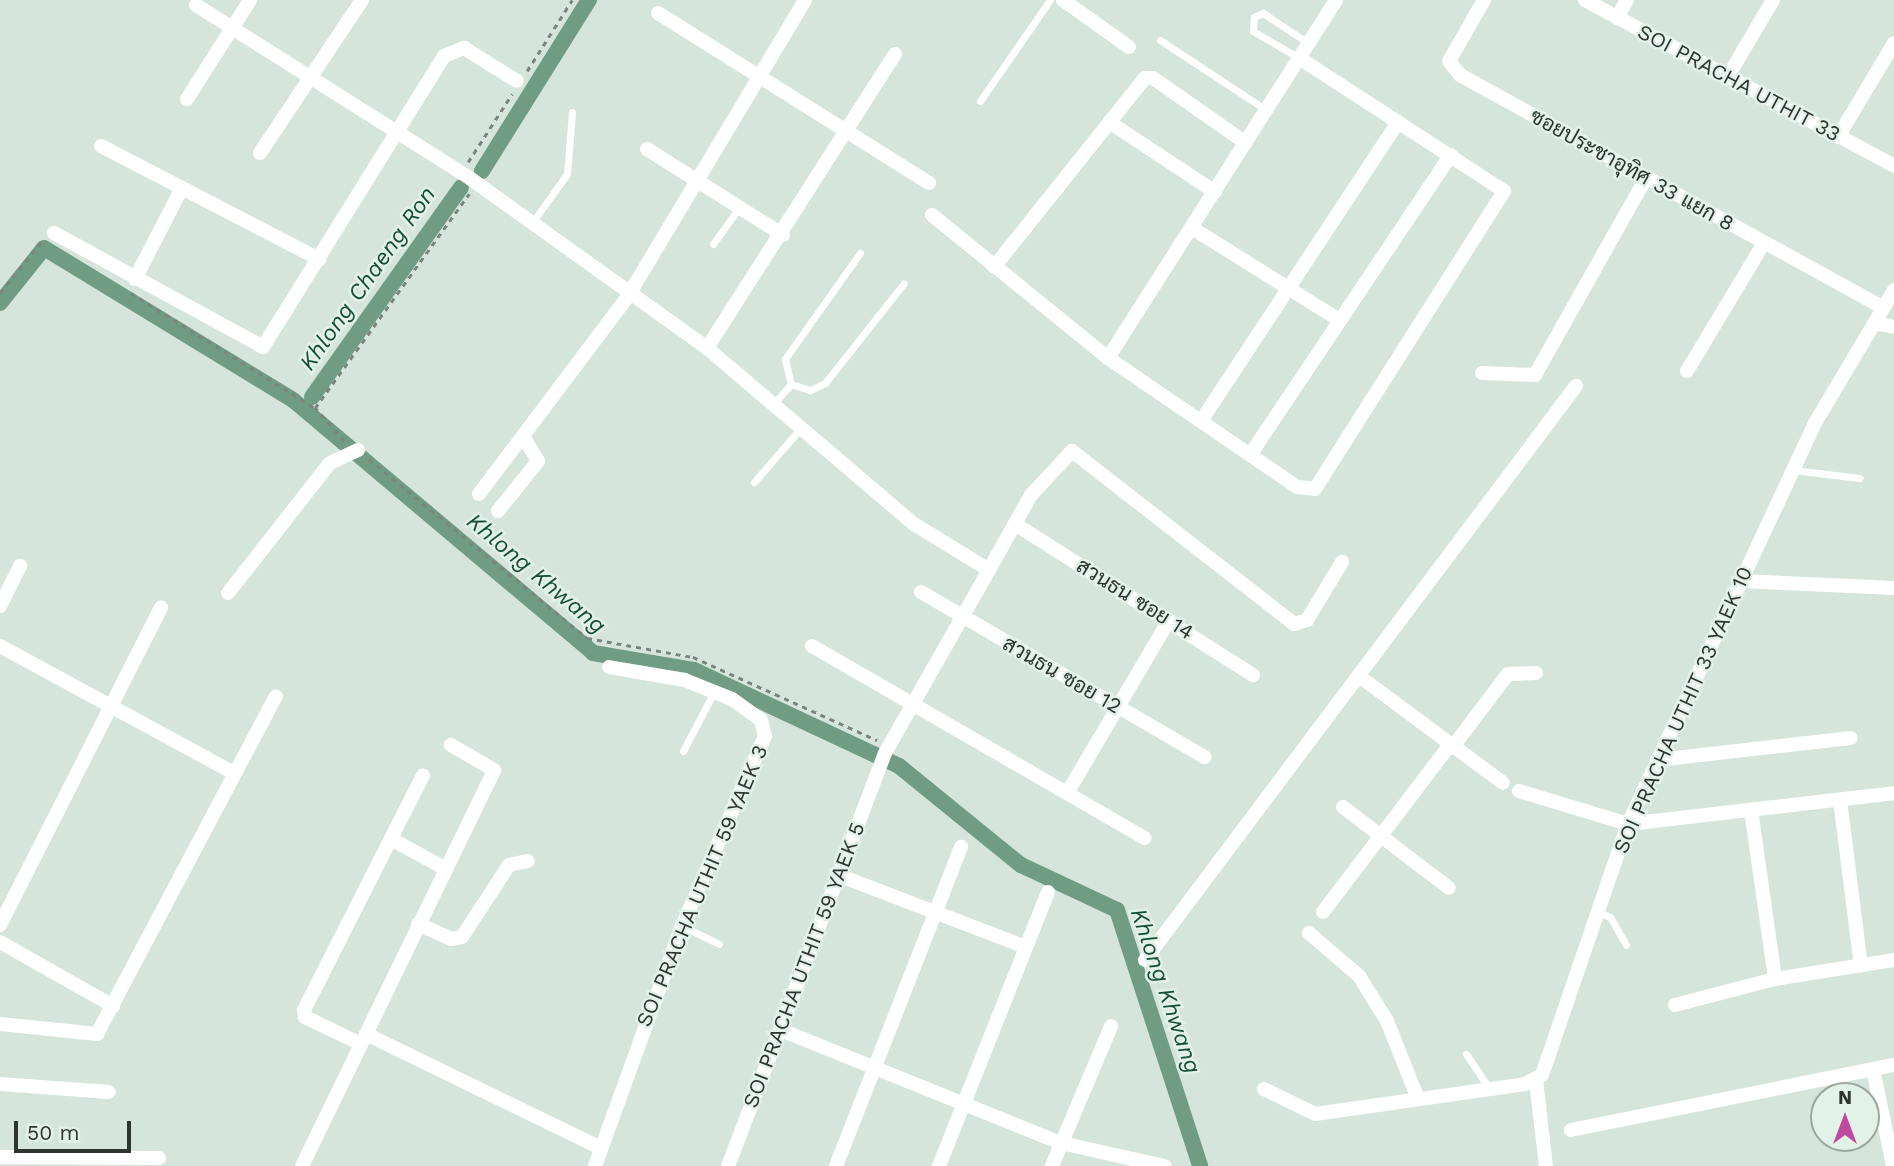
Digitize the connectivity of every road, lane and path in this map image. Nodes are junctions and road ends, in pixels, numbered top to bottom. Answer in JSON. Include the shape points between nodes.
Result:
{"nodes":[{"id":1,"x":250,"y":0,"type":"edge"},
{"id":2,"x":362,"y":0,"type":"edge"},
{"id":3,"x":805,"y":0,"type":"edge"},
{"id":4,"x":1050,"y":0,"type":"edge"},
{"id":5,"x":1063,"y":0,"type":"edge"},
{"id":6,"x":1336,"y":0,"type":"edge"},
{"id":7,"x":1484,"y":0,"type":"edge"},
{"id":8,"x":1585,"y":0,"type":"edge"},
{"id":9,"x":1627,"y":0,"type":"edge"},
{"id":10,"x":1773,"y":0,"type":"edge"},
{"id":11,"x":196,"y":5,"type":"dead end"},
{"id":12,"x":658,"y":13,"type":"dead end"},
{"id":13,"x":1617,"y":18,"type":"junction"},
{"id":14,"x":233,"y":28,"type":"junction"},
{"id":15,"x":1160,"y":40,"type":"dead end"},
{"id":16,"x":1308,"y":43,"type":"junction"},
{"id":17,"x":1894,"y":43,"type":"edge"},
{"id":18,"x":1129,"y":47,"type":"dead end"},
{"id":19,"x":895,"y":54,"type":"dead end"},
{"id":20,"x":1299,"y":58,"type":"junction"},
{"id":21,"x":1727,"y":78,"type":"junction"},
{"id":22,"x":762,"y":79,"type":"junction"},
{"id":23,"x":314,"y":80,"type":"junction"},
{"id":24,"x":517,"y":81,"type":"dead end"},
{"id":25,"x":187,"y":99,"type":"dead end"},
{"id":26,"x":980,"y":101,"type":"dead end"},
{"id":27,"x":1266,"y":111,"type":"junction"},
{"id":28,"x":572,"y":113,"type":"dead end"},
{"id":29,"x":1109,"y":122,"type":"junction"},
{"id":30,"x":1398,"y":122,"type":"junction"},
{"id":31,"x":396,"y":131,"type":"junction"},
{"id":32,"x":847,"y":131,"type":"junction"},
{"id":33,"x":1838,"y":137,"type":"junction"},
{"id":34,"x":1247,"y":142,"type":"junction"},
{"id":35,"x":101,"y":146,"type":"dead end"},
{"id":36,"x":648,"y":149,"type":"dead end"},
{"id":37,"x":260,"y":153,"type":"dead end"},
{"id":38,"x":1451,"y":155,"type":"junction"},
{"id":39,"x":1894,"y":166,"type":"edge"},
{"id":40,"x":1646,"y":178,"type":"junction"},
{"id":41,"x":696,"y":180,"type":"junction"},
{"id":42,"x":477,"y":183,"type":"junction"},
{"id":43,"x":929,"y":183,"type":"dead end"},
{"id":44,"x":182,"y":188,"type":"junction"},
{"id":45,"x":1215,"y":192,"type":"junction"},
{"id":46,"x":739,"y":207,"type":"junction"},
{"id":47,"x":932,"y":215,"type":"dead end"},
{"id":48,"x":532,"y":223,"type":"junction"},
{"id":49,"x":1192,"y":228,"type":"junction"},
{"id":50,"x":783,"y":235,"type":"junction"},
{"id":51,"x":55,"y":240,"type":"joint"},
{"id":52,"x":1764,"y":243,"type":"junction"},
{"id":53,"x":713,"y":244,"type":"dead end"},
{"id":54,"x":860,"y":253,"type":"dead end"},
{"id":55,"x":319,"y":259,"type":"junction"},
{"id":56,"x":994,"y":267,"type":"junction"},
{"id":57,"x":904,"y":283,"type":"dead end"},
{"id":58,"x":131,"y":285,"type":"junction"},
{"id":59,"x":1290,"y":287,"type":"junction"},
{"id":60,"x":1894,"y":289,"type":"edge"},
{"id":61,"x":0,"y":293,"type":"edge"},
{"id":62,"x":628,"y":296,"type":"junction"},
{"id":63,"x":1883,"y":308,"type":"junction"},
{"id":64,"x":1339,"y":320,"type":"junction"},
{"id":65,"x":1874,"y":323,"type":"junction"},
{"id":66,"x":1894,"y":327,"type":"edge"},
{"id":67,"x":707,"y":348,"type":"junction"},
{"id":68,"x":1108,"y":358,"type":"junction"},
{"id":69,"x":1687,"y":371,"type":"dead end"},
{"id":70,"x":1482,"y":373,"type":"dead end"},
{"id":71,"x":791,"y":384,"type":"junction"},
{"id":72,"x":1576,"y":386,"type":"dead end"},
{"id":73,"x":775,"y":402,"type":"junction"},
{"id":74,"x":315,"y":408,"type":"junction"},
{"id":75,"x":1202,"y":421,"type":"junction"},
{"id":76,"x":803,"y":424,"type":"junction"},
{"id":77,"x":524,"y":438,"type":"junction"},
{"id":78,"x":354,"y":451,"type":"junction"},
{"id":79,"x":1250,"y":455,"type":"junction"},
{"id":80,"x":1792,"y":470,"type":"junction"},
{"id":81,"x":1860,"y":478,"type":"dead end"},
{"id":82,"x":754,"y":482,"type":"dead end"},
{"id":83,"x":479,"y":494,"type":"dead end"},
{"id":84,"x":498,"y":511,"type":"dead end"},
{"id":85,"x":1015,"y":524,"type":"junction"},
{"id":86,"x":1342,"y":562,"type":"dead end"},
{"id":87,"x":20,"y":566,"type":"dead end"},
{"id":88,"x":989,"y":570,"type":"junction"},
{"id":89,"x":1740,"y":581,"type":"junction"},
{"id":90,"x":1894,"y":588,"type":"edge"},
{"id":91,"x":921,"y":592,"type":"dead end"},
{"id":92,"x":228,"y":593,"type":"dead end"},
{"id":93,"x":0,"y":606,"type":"edge"},
{"id":94,"x":160,"y":608,"type":"dead end"},
{"id":95,"x":963,"y":619,"type":"junction"},
{"id":96,"x":1169,"y":620,"type":"junction"},
{"id":97,"x":0,"y":646,"type":"edge"},
{"id":98,"x":812,"y":646,"type":"dead end"},
{"id":99,"x":609,"y":667,"type":"dead end"},
{"id":100,"x":1536,"y":673,"type":"dead end"},
{"id":101,"x":1253,"y":675,"type":"dead end"},
{"id":102,"x":1359,"y":676,"type":"junction"},
{"id":103,"x":714,"y":692,"type":"junction"},
{"id":104,"x":276,"y":696,"type":"dead end"},
{"id":105,"x":914,"y":704,"type":"junction"},
{"id":106,"x":110,"y":705,"type":"junction"},
{"id":107,"x":1119,"y":708,"type":"junction"},
{"id":108,"x":1851,"y":738,"type":"dead end"},
{"id":109,"x":452,"y":745,"type":"dead end"},
{"id":110,"x":1450,"y":747,"type":"junction"},
{"id":111,"x":683,"y":751,"type":"dead end"},
{"id":112,"x":885,"y":754,"type":"junction"},
{"id":113,"x":1204,"y":757,"type":"dead end"},
{"id":114,"x":1657,"y":760,"type":"junction"},
{"id":115,"x":234,"y":773,"type":"junction"},
{"id":116,"x":423,"y":775,"type":"dead end"},
{"id":117,"x":1503,"y":783,"type":"dead end"},
{"id":118,"x":1069,"y":790,"type":"junction"},
{"id":119,"x":1519,"y":791,"type":"dead end"},
{"id":120,"x":1894,"y":793,"type":"edge"},
{"id":121,"x":1840,"y":800,"type":"junction"},
{"id":122,"x":1343,"y":807,"type":"dead end"},
{"id":123,"x":1751,"y":810,"type":"junction"},
{"id":124,"x":1628,"y":824,"type":"junction"},
{"id":125,"x":1382,"y":835,"type":"junction"},
{"id":126,"x":1144,"y":838,"type":"dead end"},
{"id":127,"x":391,"y":839,"type":"junction"},
{"id":128,"x":961,"y":847,"type":"dead end"},
{"id":129,"x":528,"y":861,"type":"dead end"},
{"id":130,"x":446,"y":869,"type":"junction"},
{"id":131,"x":838,"y":875,"type":"junction"},
{"id":132,"x":1449,"y":888,"type":"dead end"},
{"id":133,"x":1048,"y":892,"type":"dead end"},
{"id":134,"x":1323,"y":912,"type":"dead end"},
{"id":135,"x":1598,"y":912,"type":"junction"},
{"id":136,"x":936,"y":913,"type":"junction"},
{"id":137,"x":418,"y":924,"type":"junction"},
{"id":138,"x":0,"y":925,"type":"edge"},
{"id":139,"x":682,"y":926,"type":"junction"},
{"id":140,"x":1310,"y":933,"type":"dead end"},
{"id":141,"x":0,"y":942,"type":"edge"},
{"id":142,"x":719,"y":944,"type":"dead end"},
{"id":143,"x":1626,"y":945,"type":"dead end"},
{"id":144,"x":1026,"y":947,"type":"junction"},
{"id":145,"x":1144,"y":960,"type":"dead end"},
{"id":146,"x":1894,"y":960,"type":"edge"},
{"id":147,"x":1861,"y":966,"type":"junction"},
{"id":148,"x":1775,"y":979,"type":"junction"},
{"id":149,"x":1675,"y":1005,"type":"dead end"},
{"id":150,"x":113,"y":1006,"type":"junction"},
{"id":151,"x":0,"y":1024,"type":"edge"},
{"id":152,"x":1111,"y":1026,"type":"dead end"},
{"id":153,"x":781,"y":1030,"type":"junction"},
{"id":154,"x":364,"y":1039,"type":"junction"},
{"id":155,"x":1466,"y":1054,"type":"dead end"},
{"id":156,"x":1894,"y":1065,"type":"edge"},
{"id":157,"x":876,"y":1068,"type":"junction"},
{"id":158,"x":1873,"y":1069,"type":"junction"},
{"id":159,"x":1536,"y":1080,"type":"junction"},
{"id":160,"x":0,"y":1084,"type":"edge"},
{"id":161,"x":1489,"y":1088,"type":"junction"},
{"id":162,"x":1264,"y":1090,"type":"dead end"},
{"id":163,"x":109,"y":1091,"type":"dead end"},
{"id":164,"x":1418,"y":1099,"type":"junction"},
{"id":165,"x":963,"y":1103,"type":"junction"},
{"id":166,"x":1571,"y":1130,"type":"dead end"},
{"id":167,"x":1061,"y":1143,"type":"junction"},
{"id":168,"x":599,"y":1147,"type":"junction"},
{"id":169,"x":159,"y":1158,"type":"dead end"},
{"id":170,"x":8,"y":1160,"type":"edge"},
{"id":171,"x":1891,"y":1165,"type":"edge"},
{"id":172,"x":302,"y":1166,"type":"edge"},
{"id":173,"x":595,"y":1166,"type":"edge"},
{"id":174,"x":728,"y":1166,"type":"edge"},
{"id":175,"x":836,"y":1166,"type":"edge"},
{"id":176,"x":939,"y":1166,"type":"edge"},
{"id":177,"x":1052,"y":1166,"type":"edge"},
{"id":178,"x":1164,"y":1166,"type":"edge"},
{"id":179,"x":1546,"y":1166,"type":"edge"}],
"edges":[{"from":1,"to":14,"type":"street"},
{"from":2,"to":23,"type":"street"},
{"from":3,"to":22,"type":"street"},
{"from":4,"to":26,"type":"lane"},
{"from":5,"to":18,"type":"street"},
{"from":6,"to":16,"type":"street"},
{"from":7,"to":40,"type":"street","name":"ซอยประชาอุทิศ 33 แยก 8","via":[[1449,61],[1451,68]]},
{"from":8,"to":13,"type":"street","name":"SOI PRACHA UTHIT 33"},
{"from":9,"to":13,"type":"street"},
{"from":10,"to":21,"type":"street"},
{"from":11,"to":14,"type":"street"},
{"from":12,"to":22,"type":"street"},
{"from":13,"to":21,"type":"street","name":"SOI PRACHA UTHIT 33"},
{"from":14,"to":23,"type":"street"},
{"from":14,"to":25,"type":"street"},
{"from":15,"to":27,"type":"lane"},
{"from":16,"to":20,"type":"street"},
{"from":16,"to":20,"type":"lane","via":[[1263,13],[1254,17],[1253,31]]},
{"from":17,"to":33,"type":"street"},
{"from":19,"to":32,"type":"street"},
{"from":20,"to":27,"type":"street"},
{"from":20,"to":30,"type":"street"},
{"from":21,"to":33,"type":"street","name":"SOI PRACHA UTHIT 33"},
{"from":22,"to":32,"type":"street"},
{"from":22,"to":41,"type":"street"},
{"from":23,"to":31,"type":"street"},
{"from":23,"to":37,"type":"street"},
{"from":24,"to":31,"type":"street","via":[[464,48],[453,48]]},
{"from":27,"to":34,"type":"street"},
{"from":28,"to":48,"type":"lane","via":[[567,174]]},
{"from":29,"to":34,"type":"street","via":[[1137,82],[1153,78]]},
{"from":29,"to":45,"type":"street"},
{"from":29,"to":56,"type":"street"},
{"from":30,"to":38,"type":"street"},
{"from":30,"to":59,"type":"street"},
{"from":31,"to":42,"type":"street"},
{"from":31,"to":55,"type":"street"},
{"from":32,"to":43,"type":"street"},
{"from":32,"to":50,"type":"street"},
{"from":33,"to":39,"type":"street","name":"SOI PRACHA UTHIT 33"},
{"from":34,"to":45,"type":"street"},
{"from":35,"to":44,"type":"street"},
{"from":36,"to":41,"type":"street"},
{"from":38,"to":64,"type":"street"},
{"from":38,"to":79,"type":"street","via":[[1500,185],[1502,196],[1323,483],[1297,487]]},
{"from":40,"to":52,"type":"street","name":"ซอยประชาอุทิศ 33 แยก 8"},
{"from":40,"to":70,"type":"street","via":[[1535,374]]},
{"from":41,"to":46,"type":"street"},
{"from":41,"to":62,"type":"street"},
{"from":42,"to":48,"type":"street"},
{"from":42,"to":74,"type":"path"},
{"from":44,"to":55,"type":"street"},
{"from":44,"to":58,"type":"street"},
{"from":45,"to":49,"type":"street"},
{"from":46,"to":50,"type":"street"},
{"from":46,"to":53,"type":"lane"},
{"from":47,"to":56,"type":"street"},
{"from":48,"to":62,"type":"street"},
{"from":49,"to":59,"type":"street"},
{"from":49,"to":68,"type":"street"},
{"from":50,"to":67,"type":"street"},
{"from":51,"to":58,"type":"street"},
{"from":51,"to":61,"type":"path","via":[[44,239]]},
{"from":52,"to":63,"type":"street","name":"ซอยประชาอุทิศ 33 แยก 8"},
{"from":52,"to":69,"type":"street"},
{"from":54,"to":71,"type":"lane","via":[[785,359]]},
{"from":55,"to":58,"type":"street","via":[[263,347]]},
{"from":56,"to":68,"type":"street"},
{"from":57,"to":71,"type":"lane","via":[[825,383],[810,390]]},
{"from":58,"to":74,"type":"path"},
{"from":59,"to":64,"type":"street"},
{"from":59,"to":75,"type":"street"},
{"from":60,"to":63,"type":"street","name":"SOI PRACHA UTHIT 33 YAEK 10"},
{"from":62,"to":67,"type":"street"},
{"from":62,"to":77,"type":"street"},
{"from":63,"to":65,"type":"street","name":"SOI PRACHA UTHIT 33 YAEK 10"},
{"from":64,"to":79,"type":"street"},
{"from":65,"to":66,"type":"street"},
{"from":65,"to":80,"type":"street","name":"SOI PRACHA UTHIT 33 YAEK 10"},
{"from":67,"to":73,"type":"street"},
{"from":68,"to":75,"type":"street"},
{"from":71,"to":73,"type":"lane"},
{"from":72,"to":102,"type":"street"},
{"from":73,"to":76,"type":"street"},
{"from":74,"to":78,"type":"path","via":[[328,430]]},
{"from":75,"to":79,"type":"street"},
{"from":76,"to":82,"type":"lane"},
{"from":76,"to":88,"type":"street","via":[[887,502]]},
{"from":77,"to":83,"type":"street"},
{"from":77,"to":84,"type":"street","via":[[538,461]]},
{"from":78,"to":92,"type":"street","via":[[330,463]]},
{"from":78,"to":112,"type":"path","via":[[587,638],[692,657]]},
{"from":80,"to":81,"type":"lane"},
{"from":80,"to":89,"type":"street","name":"SOI PRACHA UTHIT 33 YAEK 10"},
{"from":85,"to":86,"type":"street","name":"SOI PRACHA UTHIT 59 YAEK 5","via":[[1060,457],[1076,451],[1294,624],[1307,620]]},
{"from":85,"to":88,"type":"street","name":"SOI PRACHA UTHIT 59 YAEK 5"},
{"from":85,"to":96,"type":"street","name":"สวนธน ซอย 14"},
{"from":87,"to":93,"type":"street"},
{"from":88,"to":95,"type":"street","name":"SOI PRACHA UTHIT 59 YAEK 5"},
{"from":89,"to":90,"type":"street"},
{"from":89,"to":114,"type":"street","name":"SOI PRACHA UTHIT 33 YAEK 10"},
{"from":91,"to":95,"type":"street","name":"สวนธน ซอย 12"},
{"from":94,"to":106,"type":"street"},
{"from":95,"to":105,"type":"street","name":"SOI PRACHA UTHIT 59 YAEK 5"},
{"from":95,"to":107,"type":"street","name":"สวนธน ซอย 12"},
{"from":96,"to":101,"type":"street","name":"สวนธน ซอย 14"},
{"from":96,"to":107,"type":"street"},
{"from":97,"to":106,"type":"street"},
{"from":98,"to":105,"type":"street"},
{"from":99,"to":103,"type":"street","name":"SOI PRACHA UTHIT 59 YAEK 3"},
{"from":100,"to":110,"type":"street","via":[[1508,674]]},
{"from":102,"to":110,"type":"street"},
{"from":102,"to":145,"type":"street"},
{"from":103,"to":111,"type":"lane"},
{"from":103,"to":139,"type":"street","name":"SOI PRACHA UTHIT 59 YAEK 3","via":[[761,720],[765,736]]},
{"from":104,"to":115,"type":"street"},
{"from":105,"to":112,"type":"street","name":"SOI PRACHA UTHIT 59 YAEK 5"},
{"from":105,"to":118,"type":"street"},
{"from":106,"to":115,"type":"street"},
{"from":106,"to":138,"type":"street"},
{"from":107,"to":113,"type":"street","name":"สวนธน ซอย 12"},
{"from":107,"to":118,"type":"street"},
{"from":108,"to":114,"type":"street"},
{"from":109,"to":130,"type":"street","via":[[494,769]]},
{"from":110,"to":117,"type":"street"},
{"from":110,"to":125,"type":"street"},
{"from":112,"to":131,"type":"street","name":"SOI PRACHA UTHIT 59 YAEK 5"},
{"from":114,"to":124,"type":"street","name":"SOI PRACHA UTHIT 33 YAEK 10"},
{"from":115,"to":150,"type":"street"},
{"from":116,"to":127,"type":"street"},
{"from":118,"to":126,"type":"street"},
{"from":119,"to":124,"type":"street"},
{"from":120,"to":121,"type":"street"},
{"from":121,"to":123,"type":"street"},
{"from":121,"to":147,"type":"street"},
{"from":122,"to":125,"type":"street"},
{"from":123,"to":124,"type":"street"},
{"from":123,"to":148,"type":"street"},
{"from":124,"to":135,"type":"street","name":"SOI PRACHA UTHIT 33 YAEK 10"},
{"from":125,"to":132,"type":"street"},
{"from":125,"to":134,"type":"street"},
{"from":127,"to":130,"type":"street"},
{"from":127,"to":154,"type":"street","via":[[304,1010],[305,1017]]},
{"from":128,"to":136,"type":"street"},
{"from":129,"to":137,"type":"street","via":[[509,865],[462,937],[451,939]]},
{"from":130,"to":137,"type":"street"},
{"from":131,"to":136,"type":"street"},
{"from":131,"to":153,"type":"street","name":"SOI PRACHA UTHIT 59 YAEK 5"},
{"from":133,"to":144,"type":"street"},
{"from":135,"to":143,"type":"lane","via":[[1610,917]]},
{"from":135,"to":159,"type":"street","name":"SOI PRACHA UTHIT 33 YAEK 10"},
{"from":136,"to":144,"type":"street"},
{"from":136,"to":157,"type":"street"},
{"from":137,"to":154,"type":"street"},
{"from":139,"to":142,"type":"lane"},
{"from":139,"to":168,"type":"street","name":"SOI PRACHA UTHIT 59 YAEK 3"},
{"from":140,"to":164,"type":"street","via":[[1359,976],[1387,1021]]},
{"from":141,"to":150,"type":"street"},
{"from":144,"to":165,"type":"street"},
{"from":146,"to":147,"type":"street"},
{"from":147,"to":148,"type":"street"},
{"from":148,"to":149,"type":"street"},
{"from":150,"to":151,"type":"street","via":[[97,1034]]},
{"from":152,"to":167,"type":"street"},
{"from":153,"to":157,"type":"street"},
{"from":153,"to":174,"type":"street","name":"SOI PRACHA UTHIT 59 YAEK 5"},
{"from":154,"to":168,"type":"street"},
{"from":154,"to":172,"type":"street"},
{"from":155,"to":161,"type":"lane"},
{"from":156,"to":158,"type":"street"},
{"from":157,"to":165,"type":"street"},
{"from":157,"to":175,"type":"street"},
{"from":158,"to":166,"type":"street"},
{"from":158,"to":171,"type":"street"},
{"from":159,"to":161,"type":"street"},
{"from":159,"to":179,"type":"street"},
{"from":160,"to":163,"type":"street"},
{"from":161,"to":164,"type":"street"},
{"from":162,"to":164,"type":"street","via":[[1315,1114]]},
{"from":165,"to":167,"type":"street"},
{"from":165,"to":176,"type":"street"},
{"from":167,"to":177,"type":"street"},
{"from":167,"to":178,"type":"street"},
{"from":168,"to":173,"type":"street","name":"SOI PRACHA UTHIT 59 YAEK 3"},
{"from":169,"to":170,"type":"street"}]}
